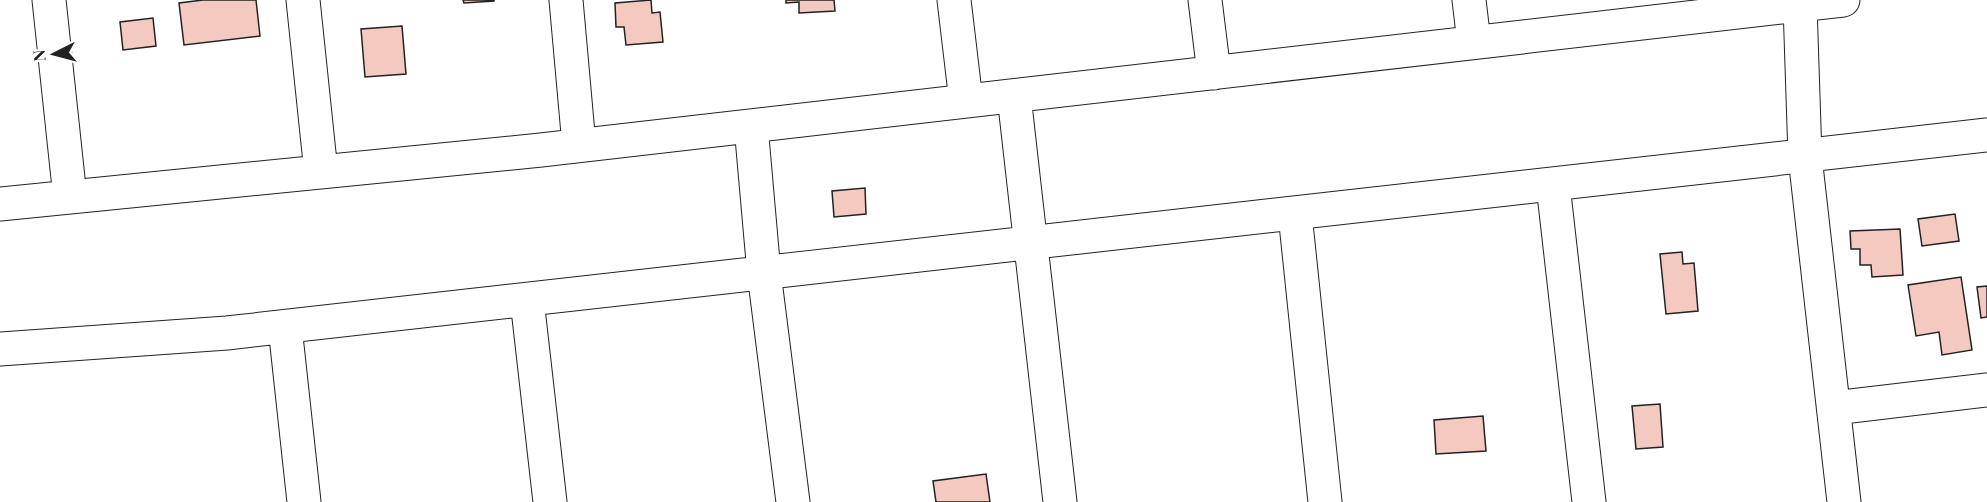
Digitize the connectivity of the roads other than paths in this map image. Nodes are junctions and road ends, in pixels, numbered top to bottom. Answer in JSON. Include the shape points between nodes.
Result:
{"nodes":[{"id":1,"x":49,"y":0,"type":"edge"},
{"id":2,"x":303,"y":0,"type":"edge"},
{"id":3,"x":566,"y":0,"type":"edge"},
{"id":4,"x":954,"y":0,"type":"edge"},
{"id":5,"x":1205,"y":0,"type":"edge"},
{"id":6,"x":1468,"y":0,"type":"edge"},
{"id":7,"x":1843,"y":0,"type":"edge"},
{"id":8,"x":1800,"y":5,"type":"junction"},
{"id":9,"x":1720,"y":7,"type":"edge"},
{"id":10,"x":1474,"y":42,"type":"junction"},
{"id":11,"x":1214,"y":72,"type":"junction"},
{"id":12,"x":1014,"y":96,"type":"junction"},
{"id":13,"x":966,"y":101,"type":"junction"},
{"id":14,"x":751,"y":126,"type":"junction"},
{"id":15,"x":1987,"y":135,"type":"edge"},
{"id":16,"x":579,"y":145,"type":"junction"},
{"id":17,"x":1805,"y":157,"type":"junction"},
{"id":18,"x":321,"y":172,"type":"junction"},
{"id":19,"x":1553,"y":185,"type":"junction"},
{"id":20,"x":70,"y":197,"type":"junction"},
{"id":21,"x":0,"y":204,"type":"edge"},
{"id":22,"x":1295,"y":214,"type":"junction"},
{"id":23,"x":1029,"y":244,"type":"junction"},
{"id":24,"x":764,"y":273,"type":"junction"},
{"id":25,"x":527,"y":300,"type":"junction"},
{"id":26,"x":285,"y":327,"type":"junction"},
{"id":27,"x":0,"y":349,"type":"edge"},
{"id":28,"x":1987,"y":390,"type":"edge"},
{"id":29,"x":1834,"y":408,"type":"junction"},
{"id":30,"x":304,"y":502,"type":"edge"},
{"id":31,"x":550,"y":502,"type":"edge"},
{"id":32,"x":793,"y":502,"type":"edge"},
{"id":33,"x":1060,"y":502,"type":"edge"},
{"id":34,"x":1325,"y":502,"type":"edge"},
{"id":35,"x":1590,"y":502,"type":"edge"},
{"id":36,"x":1844,"y":502,"type":"edge"}],
"edges":[{"from":1,"to":20,"type":"street"},
{"from":2,"to":18,"type":"street"},
{"from":3,"to":16,"type":"street"},
{"from":4,"to":13,"type":"street"},
{"from":5,"to":11,"type":"street"},
{"from":6,"to":10,"type":"street"},
{"from":7,"to":8,"type":"street"},
{"from":8,"to":9,"type":"street"},
{"from":8,"to":17,"type":"street"},
{"from":9,"to":10,"type":"street"},
{"from":10,"to":11,"type":"street"},
{"from":11,"to":12,"type":"street"},
{"from":12,"to":13,"type":"street"},
{"from":12,"to":23,"type":"street"},
{"from":13,"to":14,"type":"street"},
{"from":14,"to":16,"type":"street"},
{"from":14,"to":24,"type":"street"},
{"from":15,"to":17,"type":"street"},
{"from":16,"to":18,"type":"street"},
{"from":17,"to":19,"type":"street"},
{"from":17,"to":29,"type":"street"},
{"from":18,"to":20,"type":"street"},
{"from":19,"to":22,"type":"street"},
{"from":19,"to":35,"type":"street"},
{"from":20,"to":21,"type":"street"},
{"from":22,"to":23,"type":"street"},
{"from":22,"to":34,"type":"street"},
{"from":23,"to":24,"type":"street"},
{"from":23,"to":33,"type":"street"},
{"from":24,"to":25,"type":"street"},
{"from":24,"to":32,"type":"street"},
{"from":25,"to":26,"type":"street"},
{"from":25,"to":31,"type":"street"},
{"from":26,"to":27,"type":"street"},
{"from":26,"to":30,"type":"street"},
{"from":28,"to":29,"type":"street"},
{"from":29,"to":36,"type":"street"}]}
